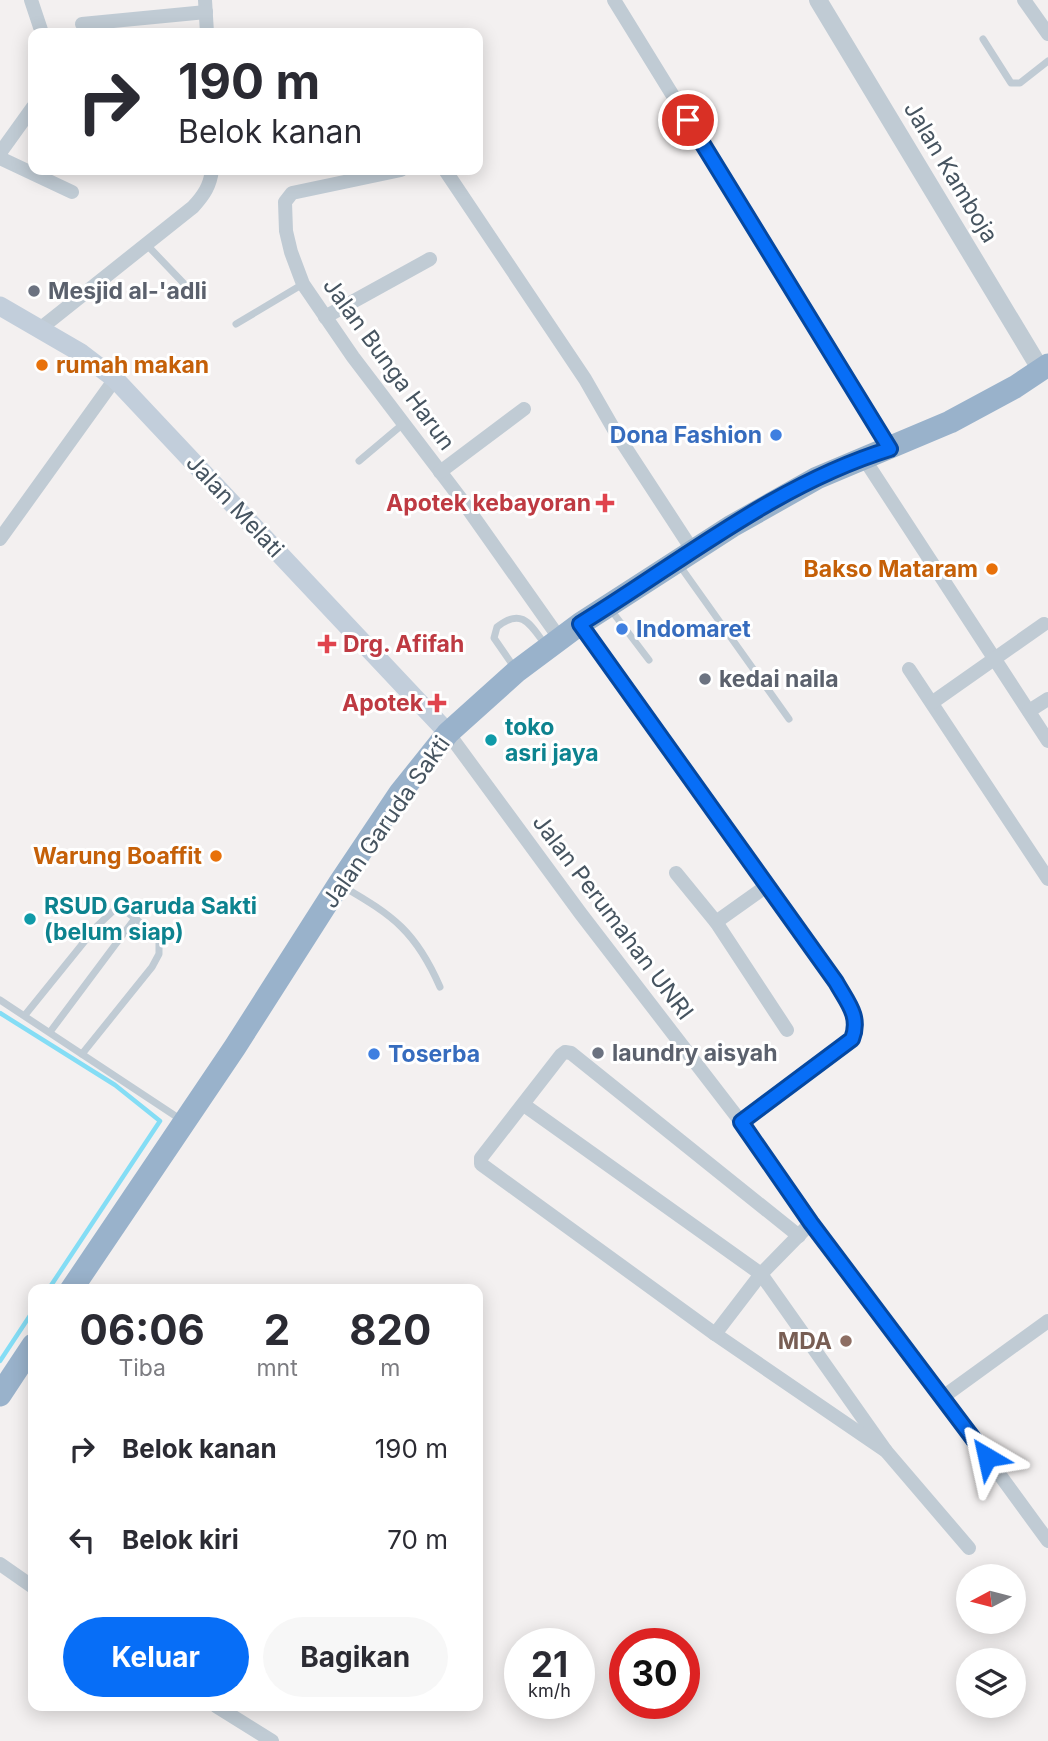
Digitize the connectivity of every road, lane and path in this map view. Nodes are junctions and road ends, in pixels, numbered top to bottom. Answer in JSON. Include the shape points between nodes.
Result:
{"nodes":[{"id":1,"x":31,"y":0,"type":"edge"},
{"id":2,"x":614,"y":0,"type":"edge"},
{"id":3,"x":1024,"y":0,"type":"edge"},
{"id":4,"x":821,"y":1,"type":"edge"},
{"id":5,"x":206,"y":6,"type":"edge"},
{"id":6,"x":82,"y":24,"type":"dead end"},
{"id":7,"x":40,"y":28,"type":"edge"},
{"id":8,"x":207,"y":28,"type":"edge"},
{"id":9,"x":1048,"y":34,"type":"edge"},
{"id":10,"x":983,"y":39,"type":"dead end"},
{"id":11,"x":1048,"y":61,"type":"edge"},
{"id":12,"x":28,"y":114,"type":"edge"},
{"id":13,"x":0,"y":155,"type":"edge"},
{"id":14,"x":28,"y":169,"type":"edge"},
{"id":15,"x":39,"y":175,"type":"edge"},
{"id":16,"x":211,"y":175,"type":"edge"},
{"id":17,"x":376,"y":175,"type":"edge"},
{"id":18,"x":448,"y":175,"type":"edge"},
{"id":19,"x":72,"y":192,"type":"dead end"},
{"id":20,"x":147,"y":245,"type":"junction"},
{"id":21,"x":430,"y":259,"type":"dead end"},
{"id":22,"x":303,"y":284,"type":"junction"},
{"id":23,"x":191,"y":291,"type":"dead end"},
{"id":24,"x":0,"y":306,"type":"edge"},
{"id":25,"x":325,"y":317,"type":"junction"},
{"id":26,"x":236,"y":324,"type":"dead end"},
{"id":27,"x":41,"y":328,"type":"junction"},
{"id":28,"x":1045,"y":368,"type":"edge"},
{"id":29,"x":115,"y":380,"type":"junction"},
{"id":30,"x":524,"y":409,"type":"dead end"},
{"id":31,"x":403,"y":424,"type":"junction"},
{"id":32,"x":890,"y":449,"type":"junction"},
{"id":33,"x":863,"y":457,"type":"junction"},
{"id":34,"x":359,"y":461,"type":"dead end"},
{"id":35,"x":440,"y":472,"type":"junction"},
{"id":36,"x":0,"y":539,"type":"edge"},
{"id":37,"x":685,"y":556,"type":"junction"},
{"id":38,"x":609,"y":607,"type":"junction"},
{"id":39,"x":580,"y":624,"type":"junction"},
{"id":40,"x":1044,"y":624,"type":"dead end"},
{"id":41,"x":554,"y":644,"type":"junction"},
{"id":42,"x":649,"y":660,"type":"dead end"},
{"id":43,"x":995,"y":660,"type":"junction"},
{"id":44,"x":909,"y":669,"type":"dead end"},
{"id":45,"x":517,"y":671,"type":"junction"},
{"id":46,"x":1048,"y":699,"type":"edge"},
{"id":47,"x":933,"y":702,"type":"junction"},
{"id":48,"x":1029,"y":711,"type":"junction"},
{"id":49,"x":789,"y":719,"type":"dead end"},
{"id":50,"x":448,"y":733,"type":"junction"},
{"id":51,"x":1048,"y":741,"type":"edge"},
{"id":52,"x":676,"y":873,"type":"dead end"},
{"id":53,"x":1048,"y":879,"type":"edge"},
{"id":54,"x":339,"y":884,"type":"junction"},
{"id":55,"x":768,"y":886,"type":"junction"},
{"id":56,"x":136,"y":917,"type":"junction"},
{"id":57,"x":716,"y":922,"type":"junction"},
{"id":58,"x":440,"y":987,"type":"dead end"},
{"id":59,"x":0,"y":1000,"type":"edge"},
{"id":60,"x":25,"y":1015,"type":"junction"},
{"id":61,"x":787,"y":1030,"type":"dead end"},
{"id":62,"x":50,"y":1032,"type":"junction"},
{"id":63,"x":82,"y":1054,"type":"junction"},
{"id":64,"x":524,"y":1105,"type":"junction"},
{"id":65,"x":183,"y":1121,"type":"junction"},
{"id":66,"x":741,"y":1122,"type":"junction"},
{"id":67,"x":811,"y":1223,"type":"junction"},
{"id":68,"x":799,"y":1236,"type":"junction"},
{"id":69,"x":761,"y":1274,"type":"junction"},
{"id":70,"x":75,"y":1284,"type":"edge"},
{"id":71,"x":1048,"y":1321,"type":"edge"},
{"id":72,"x":715,"y":1334,"type":"junction"},
{"id":73,"x":28,"y":1353,"type":"edge"},
{"id":74,"x":0,"y":1395,"type":"edge"},
{"id":75,"x":943,"y":1397,"type":"junction"},
{"id":76,"x":886,"y":1451,"type":"junction"},
{"id":77,"x":1048,"y":1541,"type":"edge"},
{"id":78,"x":969,"y":1549,"type":"dead end"},
{"id":79,"x":0,"y":1564,"type":"edge"},
{"id":80,"x":28,"y":1584,"type":"edge"},
{"id":81,"x":224,"y":1711,"type":"edge"},
{"id":82,"x":272,"y":1741,"type":"edge"}],
"edges":[{"from":1,"to":7,"type":"street"},
{"from":2,"to":32,"type":"street"},
{"from":3,"to":9,"type":"street"},
{"from":4,"to":28,"type":"street","name":"Jalan Kamboja"},
{"from":5,"to":6,"type":"street"},
{"from":5,"to":8,"type":"street"},
{"from":10,"to":11,"type":"lane","via":[[1011,83],[1020,83]]},
{"from":12,"to":13,"type":"street"},
{"from":13,"to":14,"type":"street"},
{"from":15,"to":19,"type":"street"},
{"from":16,"to":20,"type":"street","via":[[204,196]]},
{"from":17,"to":22,"type":"street","name":"Jalan Bunga Harun","via":[[298,191],[287,198],[286,231]]},
{"from":18,"to":37,"type":"street","via":[[585,379]]},
{"from":20,"to":23,"type":"lane"},
{"from":20,"to":27,"type":"street"},
{"from":21,"to":25,"type":"street"},
{"from":22,"to":25,"type":"street","name":"Jalan Bunga Harun"},
{"from":22,"to":26,"type":"lane"},
{"from":24,"to":27,"type":"main road","name":"Jalan Melati"},
{"from":25,"to":31,"type":"street","name":"Jalan Bunga Harun"},
{"from":27,"to":29,"type":"main road","name":"Jalan Melati"},
{"from":28,"to":32,"type":"highway","name":"Jalan Garuda Sakti","via":[[950,422]]},
{"from":29,"to":36,"type":"street"},
{"from":29,"to":50,"type":"main road","name":"Jalan Melati"},
{"from":30,"to":35,"type":"street"},
{"from":31,"to":34,"type":"lane"},
{"from":31,"to":35,"type":"street","name":"Jalan Bunga Harun"},
{"from":32,"to":33,"type":"highway","name":"Jalan Garuda Sakti"},
{"from":33,"to":37,"type":"highway","name":"Jalan Garuda Sakti","via":[[793,490]]},
{"from":33,"to":43,"type":"street"},
{"from":35,"to":41,"type":"street","name":"Jalan Bunga Harun"},
{"from":37,"to":38,"type":"highway","name":"Jalan Garuda Sakti"},
{"from":37,"to":49,"type":"lane"},
{"from":38,"to":39,"type":"highway","name":"Jalan Garuda Sakti"},
{"from":38,"to":42,"type":"lane"},
{"from":39,"to":41,"type":"highway","name":"Jalan Garuda Sakti"},
{"from":39,"to":55,"type":"street"},
{"from":40,"to":43,"type":"street"},
{"from":41,"to":45,"type":"highway","name":"Jalan Garuda Sakti"},
{"from":41,"to":45,"type":"lane","via":[[520,617],[502,622],[494,638]]},
{"from":43,"to":47,"type":"street"},
{"from":43,"to":48,"type":"street"},
{"from":44,"to":47,"type":"street"},
{"from":45,"to":50,"type":"highway","name":"Jalan Garuda Sakti"},
{"from":46,"to":48,"type":"street"},
{"from":47,"to":53,"type":"street"},
{"from":48,"to":51,"type":"street"},
{"from":50,"to":54,"type":"highway","name":"Jalan Garuda Sakti","via":[[400,793]]},
{"from":50,"to":66,"type":"street","name":"Jalan Perumahan UNRI"},
{"from":52,"to":57,"type":"street"},
{"from":54,"to":58,"type":"lane","via":[[409,933]]},
{"from":54,"to":65,"type":"highway","name":"Jalan Garuda Sakti"},
{"from":55,"to":57,"type":"street"},
{"from":55,"to":66,"type":"street","via":[[836,982],[857,1028],[852,1039]]},
{"from":56,"to":60,"type":"lane","via":[[123,909],[113,911]]},
{"from":56,"to":62,"type":"lane"},
{"from":56,"to":63,"type":"lane","via":[[159,937],[159,954]]},
{"from":57,"to":61,"type":"street"},
{"from":59,"to":60,"type":"lane"},
{"from":60,"to":62,"type":"lane"},
{"from":62,"to":63,"type":"lane"},
{"from":63,"to":65,"type":"lane"},
{"from":64,"to":68,"type":"street","via":[[561,1055],[571,1053]]},
{"from":64,"to":69,"type":"street"},
{"from":64,"to":72,"type":"street","via":[[481,1164]]},
{"from":65,"to":70,"type":"highway","name":"Jalan Garuda Sakti"},
{"from":66,"to":67,"type":"street","name":"Jalan Perumahan UNRI"},
{"from":67,"to":68,"type":"street"},
{"from":67,"to":75,"type":"street","name":"Jalan Perumahan UNRI"},
{"from":68,"to":69,"type":"street"},
{"from":69,"to":72,"type":"street"},
{"from":69,"to":76,"type":"street"},
{"from":71,"to":75,"type":"street"},
{"from":72,"to":76,"type":"street"},
{"from":73,"to":74,"type":"highway"},
{"from":75,"to":77,"type":"street","name":"Jalan Perumahan UNRI"},
{"from":76,"to":78,"type":"street"},
{"from":79,"to":80,"type":"street"},
{"from":81,"to":82,"type":"street"}]}
